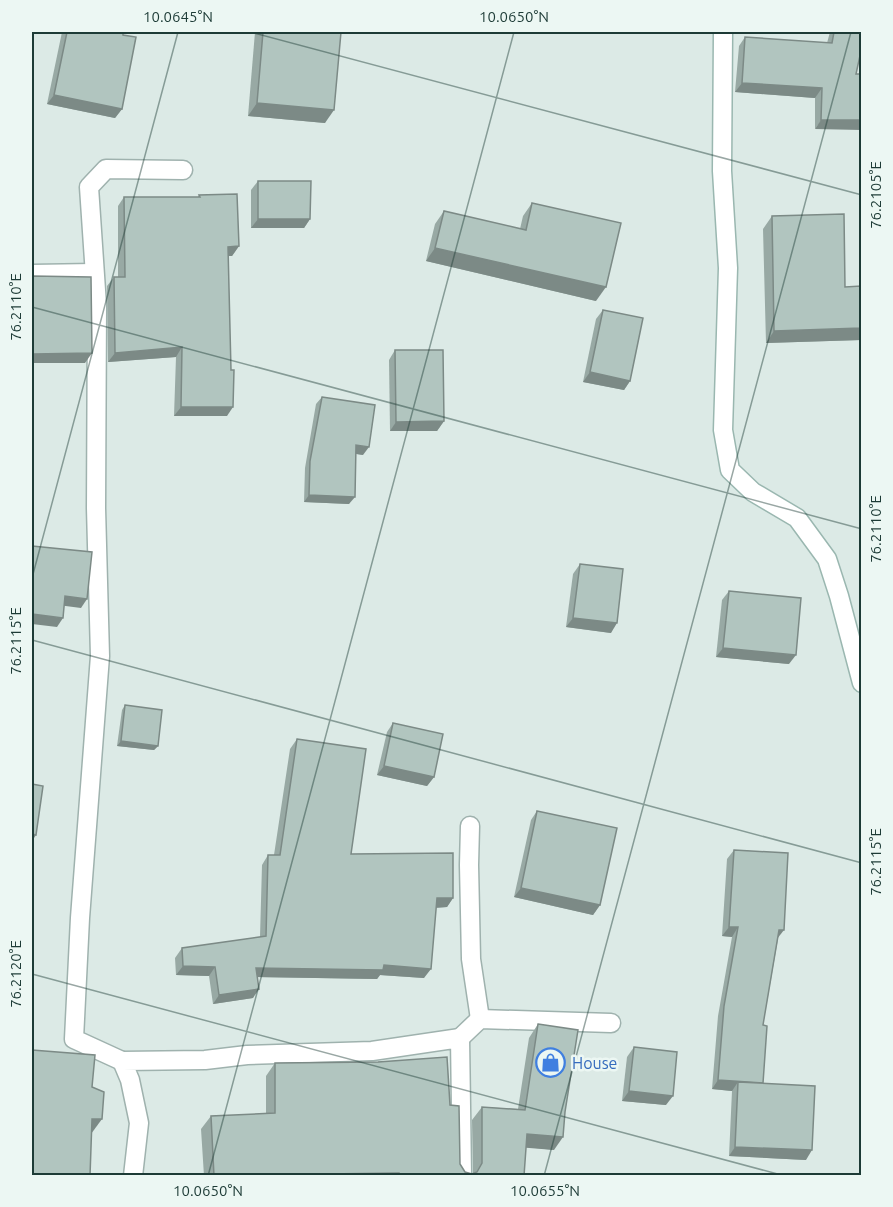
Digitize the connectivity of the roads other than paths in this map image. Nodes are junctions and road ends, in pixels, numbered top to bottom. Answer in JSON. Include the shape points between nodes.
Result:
{"nodes":[{"id":1,"x":723,"y":32,"type":"edge"},
{"id":2,"x":183,"y":170,"type":"dead end"},
{"id":3,"x":94,"y":273,"type":"junction"},
{"id":4,"x":32,"y":274,"type":"edge"},
{"id":5,"x":861,"y":683,"type":"edge"},
{"id":6,"x":470,"y":826,"type":"dead end"},
{"id":7,"x":480,"y":1019,"type":"junction"},
{"id":8,"x":611,"y":1023,"type":"dead end"},
{"id":9,"x":460,"y":1038,"type":"junction"},
{"id":10,"x":122,"y":1061,"type":"junction"},
{"id":11,"x":133,"y":1176,"type":"edge"},
{"id":12,"x":462,"y":1176,"type":"edge"}],
"edges":[{"from":1,"to":5,"type":"street","via":[[722,171],[728,268],[723,430],[730,470],[753,492],[797,518],[827,559]]},
{"from":2,"to":3,"type":"street","via":[[106,169],[89,187]]},
{"from":3,"to":4,"type":"street"},
{"from":3,"to":10,"type":"street","via":[[100,656],[74,1039]]},
{"from":6,"to":7,"type":"street","via":[[471,959]]},
{"from":7,"to":8,"type":"street"},
{"from":7,"to":9,"type":"street"},
{"from":9,"to":10,"type":"street","via":[[372,1051]]},
{"from":9,"to":12,"type":"street"},
{"from":10,"to":11,"type":"street","via":[[139,1123]]}]}
